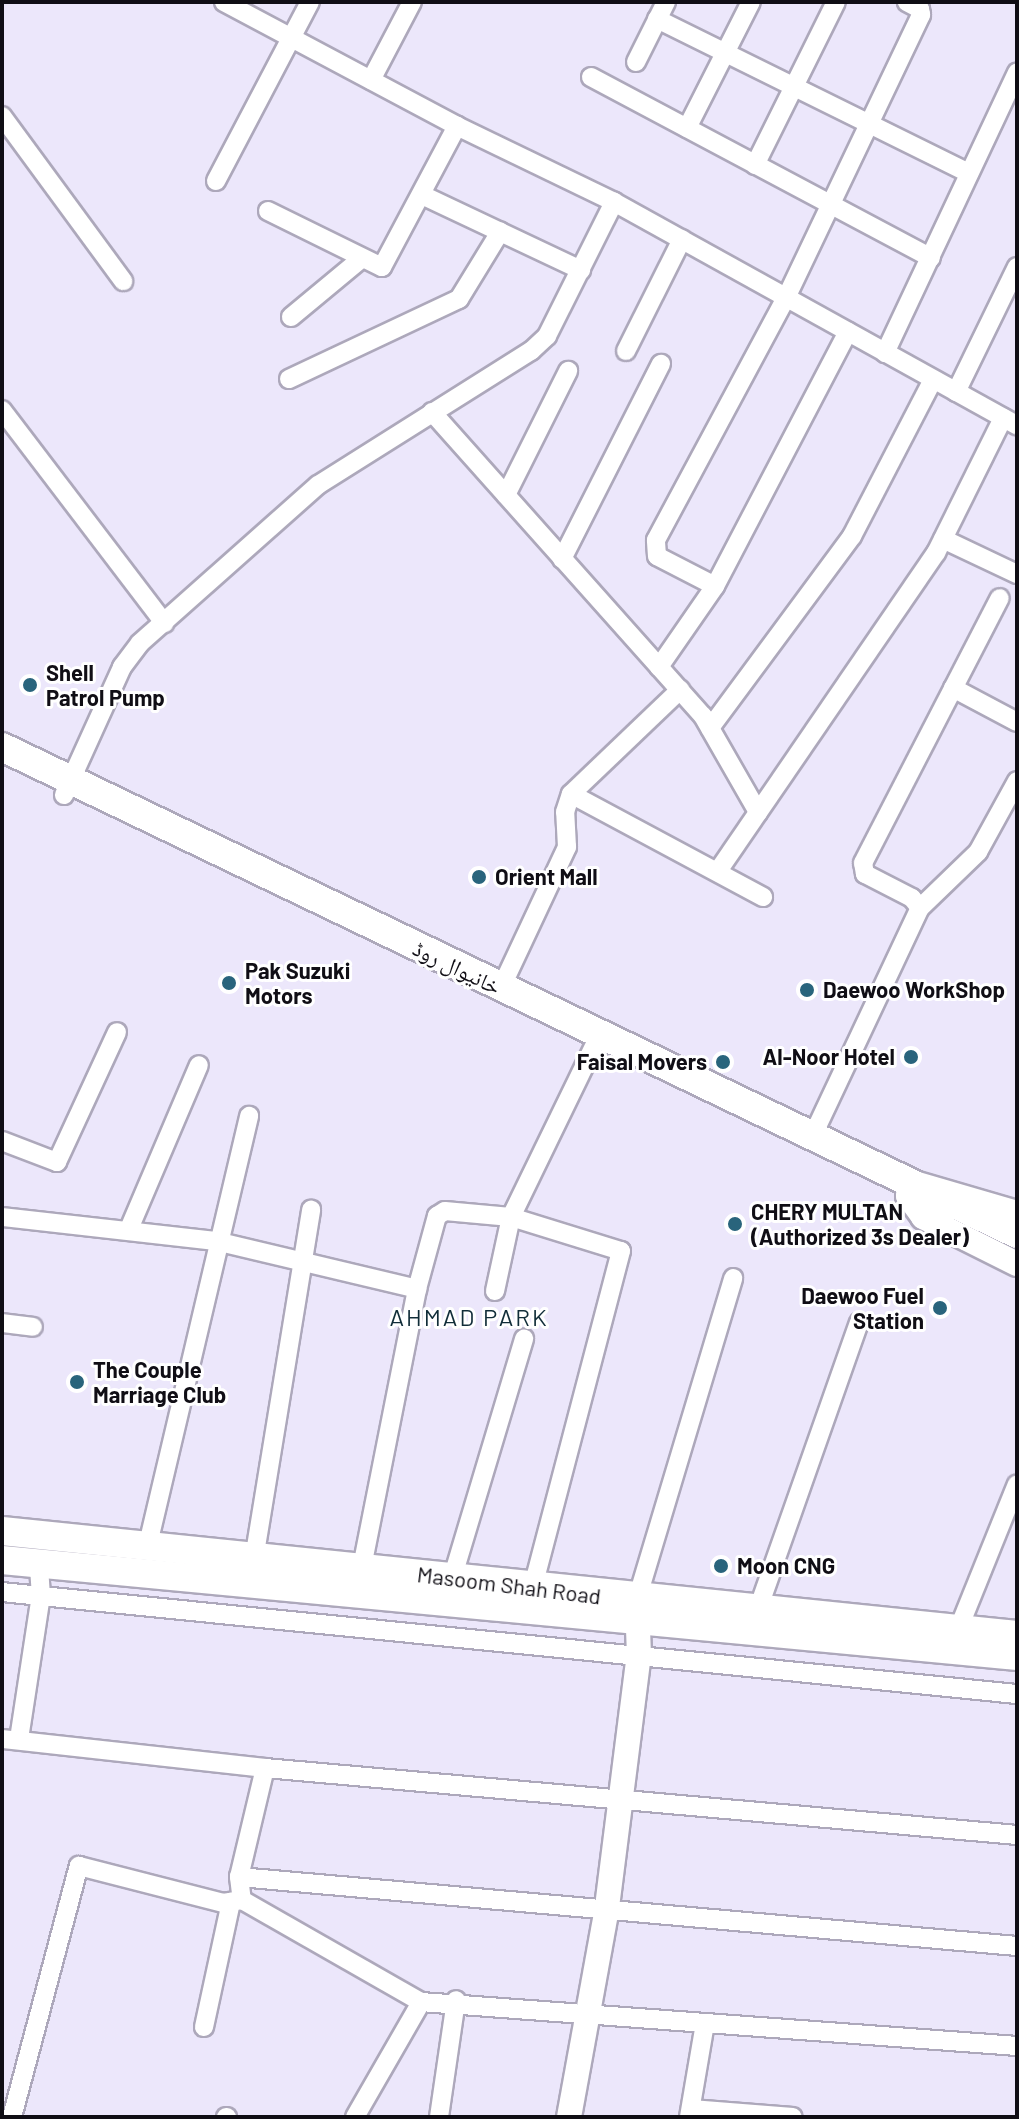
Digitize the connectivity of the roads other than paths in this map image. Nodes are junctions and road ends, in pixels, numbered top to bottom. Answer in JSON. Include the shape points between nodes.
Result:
{"nodes":[{"id":1,"x":224,"y":2,"type":"edge"},
{"id":2,"x":310,"y":2,"type":"edge"},
{"id":3,"x":412,"y":2,"type":"edge"},
{"id":4,"x":751,"y":2,"type":"edge"},
{"id":5,"x":836,"y":2,"type":"edge"},
{"id":6,"x":907,"y":2,"type":"edge"},
{"id":7,"x":662,"y":10,"type":"edge"},
{"id":8,"x":291,"y":38,"type":"junction"},
{"id":9,"x":726,"y":52,"type":"junction"},
{"id":10,"x":636,"y":62,"type":"dead end"},
{"id":11,"x":1017,"y":72,"type":"edge"},
{"id":12,"x":591,"y":77,"type":"dead end"},
{"id":13,"x":371,"y":80,"type":"junction"},
{"id":14,"x":794,"y":86,"type":"junction"},
{"id":15,"x":2,"y":116,"type":"edge"},
{"id":16,"x":868,"y":123,"type":"junction"},
{"id":17,"x":457,"y":126,"type":"junction"},
{"id":18,"x":687,"y":128,"type":"junction"},
{"id":19,"x":755,"y":165,"type":"junction"},
{"id":20,"x":969,"y":173,"type":"junction"},
{"id":21,"x":216,"y":181,"type":"dead end"},
{"id":22,"x":422,"y":195,"type":"junction"},
{"id":23,"x":614,"y":202,"type":"junction"},
{"id":24,"x":830,"y":204,"type":"junction"},
{"id":25,"x":268,"y":211,"type":"dead end"},
{"id":26,"x":500,"y":232,"type":"junction"},
{"id":27,"x":682,"y":239,"type":"junction"},
{"id":28,"x":362,"y":258,"type":"junction"},
{"id":29,"x":931,"y":258,"type":"junction"},
{"id":30,"x":1017,"y":267,"type":"edge"},
{"id":31,"x":581,"y":270,"type":"junction"},
{"id":32,"x":123,"y":281,"type":"dead end"},
{"id":33,"x":786,"y":298,"type":"junction"},
{"id":34,"x":291,"y":317,"type":"dead end"},
{"id":35,"x":848,"y":332,"type":"junction"},
{"id":36,"x":626,"y":351,"type":"dead end"},
{"id":37,"x":885,"y":353,"type":"junction"},
{"id":38,"x":661,"y":364,"type":"dead end"},
{"id":39,"x":568,"y":371,"type":"dead end"},
{"id":40,"x":289,"y":379,"type":"dead end"},
{"id":41,"x":933,"y":380,"type":"junction"},
{"id":42,"x":956,"y":392,"type":"junction"},
{"id":43,"x":2,"y":410,"type":"edge"},
{"id":44,"x":432,"y":412,"type":"junction"},
{"id":45,"x":1010,"y":422,"type":"edge"},
{"id":46,"x":506,"y":495,"type":"junction"},
{"id":47,"x":943,"y":539,"type":"junction"},
{"id":48,"x":562,"y":559,"type":"junction"},
{"id":49,"x":1017,"y":574,"type":"edge"},
{"id":50,"x":715,"y":586,"type":"junction"},
{"id":51,"x":1000,"y":598,"type":"dead end"},
{"id":52,"x":164,"y":623,"type":"junction"},
{"id":53,"x":659,"y":667,"type":"junction"},
{"id":54,"x":953,"y":688,"type":"junction"},
{"id":55,"x":680,"y":690,"type":"junction"},
{"id":56,"x":1017,"y":722,"type":"edge"},
{"id":57,"x":710,"y":728,"type":"junction"},
{"id":58,"x":2,"y":747,"type":"edge"},
{"id":59,"x":2,"y":764,"type":"edge"},
{"id":60,"x":1017,"y":781,"type":"edge"},
{"id":61,"x":68,"y":788,"type":"junction"},
{"id":62,"x":571,"y":794,"type":"junction"},
{"id":63,"x":758,"y":812,"type":"junction"},
{"id":64,"x":718,"y":871,"type":"junction"},
{"id":65,"x":763,"y":897,"type":"dead end"},
{"id":66,"x":920,"y":908,"type":"junction"},
{"id":67,"x":501,"y":988,"type":"junction"},
{"id":68,"x":117,"y":1032,"type":"dead end"},
{"id":69,"x":594,"y":1046,"type":"junction"},
{"id":70,"x":199,"y":1065,"type":"dead end"},
{"id":71,"x":249,"y":1116,"type":"dead end"},
{"id":72,"x":814,"y":1133,"type":"junction"},
{"id":73,"x":2,"y":1141,"type":"edge"},
{"id":74,"x":911,"y":1190,"type":"junction"},
{"id":75,"x":311,"y":1210,"type":"dead end"},
{"id":76,"x":1017,"y":1213,"type":"edge"},
{"id":77,"x":2,"y":1217,"type":"edge"},
{"id":78,"x":511,"y":1217,"type":"junction"},
{"id":79,"x":129,"y":1229,"type":"junction"},
{"id":80,"x":1017,"y":1233,"type":"edge"},
{"id":81,"x":216,"y":1241,"type":"junction"},
{"id":82,"x":1017,"y":1250,"type":"edge"},
{"id":83,"x":303,"y":1259,"type":"junction"},
{"id":84,"x":1017,"y":1264,"type":"edge"},
{"id":85,"x":733,"y":1278,"type":"dead end"},
{"id":86,"x":417,"y":1289,"type":"junction"},
{"id":87,"x":495,"y":1291,"type":"dead end"},
{"id":88,"x":859,"y":1322,"type":"dead end"},
{"id":89,"x":2,"y":1323,"type":"edge"},
{"id":90,"x":33,"y":1327,"type":"dead end"},
{"id":91,"x":524,"y":1339,"type":"dead end"},
{"id":92,"x":1017,"y":1484,"type":"edge"},
{"id":93,"x":2,"y":1531,"type":"edge"},
{"id":94,"x":61,"y":1537,"type":"junction"},
{"id":95,"x":148,"y":1544,"type":"junction"},
{"id":96,"x":255,"y":1553,"type":"junction"},
{"id":97,"x":2,"y":1560,"type":"edge"},
{"id":98,"x":50,"y":1566,"type":"junction"},
{"id":99,"x":362,"y":1567,"type":"junction"},
{"id":100,"x":452,"y":1579,"type":"junction"},
{"id":101,"x":533,"y":1587,"type":"junction"},
{"id":102,"x":2,"y":1592,"type":"edge"},
{"id":103,"x":41,"y":1596,"type":"junction"},
{"id":104,"x":637,"y":1611,"type":"junction"},
{"id":105,"x":757,"y":1612,"type":"junction"},
{"id":106,"x":958,"y":1630,"type":"junction"},
{"id":107,"x":1017,"y":1635,"type":"edge"},
{"id":108,"x":639,"y":1655,"type":"junction"},
{"id":109,"x":1017,"y":1656,"type":"edge"},
{"id":110,"x":1017,"y":1694,"type":"edge"},
{"id":111,"x":11,"y":1739,"type":"edge"},
{"id":112,"x":265,"y":1768,"type":"junction"},
{"id":113,"x":618,"y":1798,"type":"junction"},
{"id":114,"x":1017,"y":1835,"type":"edge"},
{"id":115,"x":239,"y":1877,"type":"junction"},
{"id":116,"x":237,"y":1901,"type":"junction"},
{"id":117,"x":607,"y":1907,"type":"junction"},
{"id":118,"x":1017,"y":1946,"type":"edge"},
{"id":119,"x":456,"y":2000,"type":"junction"},
{"id":120,"x":421,"y":2002,"type":"junction"},
{"id":121,"x":588,"y":2013,"type":"junction"},
{"id":122,"x":705,"y":2023,"type":"junction"},
{"id":123,"x":204,"y":2027,"type":"dead end"},
{"id":124,"x":1017,"y":2046,"type":"edge"},
{"id":125,"x":690,"y":2113,"type":"edge"},
{"id":126,"x":12,"y":2117,"type":"edge"},
{"id":127,"x":355,"y":2117,"type":"edge"},
{"id":128,"x":439,"y":2117,"type":"edge"},
{"id":129,"x":569,"y":2117,"type":"edge"},
{"id":130,"x":793,"y":2117,"type":"edge"}],
"edges":[{"from":1,"to":8,"type":"street"},
{"from":2,"to":8,"type":"street"},
{"from":3,"to":13,"type":"street"},
{"from":4,"to":9,"type":"street"},
{"from":5,"to":14,"type":"street"},
{"from":6,"to":16,"type":"street","via":[[921,15]]},
{"from":7,"to":9,"type":"street"},
{"from":7,"to":10,"type":"street"},
{"from":8,"to":13,"type":"street"},
{"from":8,"to":21,"type":"street"},
{"from":9,"to":14,"type":"street"},
{"from":9,"to":18,"type":"street"},
{"from":11,"to":20,"type":"street"},
{"from":12,"to":18,"type":"street"},
{"from":13,"to":17,"type":"street"},
{"from":14,"to":16,"type":"street"},
{"from":14,"to":19,"type":"street"},
{"from":15,"to":32,"type":"street"},
{"from":16,"to":20,"type":"street"},
{"from":16,"to":24,"type":"street"},
{"from":17,"to":22,"type":"street"},
{"from":17,"to":23,"type":"street"},
{"from":18,"to":19,"type":"street"},
{"from":19,"to":24,"type":"street"},
{"from":20,"to":29,"type":"street"},
{"from":22,"to":26,"type":"street"},
{"from":22,"to":28,"type":"street","via":[[387,264],[382,267]]},
{"from":23,"to":27,"type":"street"},
{"from":23,"to":31,"type":"street"},
{"from":24,"to":29,"type":"street"},
{"from":24,"to":33,"type":"street"},
{"from":25,"to":28,"type":"street"},
{"from":26,"to":31,"type":"street"},
{"from":26,"to":40,"type":"street","via":[[459,299]]},
{"from":27,"to":33,"type":"street"},
{"from":27,"to":36,"type":"street"},
{"from":28,"to":34,"type":"street"},
{"from":29,"to":37,"type":"street"},
{"from":30,"to":42,"type":"street"},
{"from":31,"to":44,"type":"street","via":[[547,336]]},
{"from":33,"to":35,"type":"street"},
{"from":33,"to":50,"type":"street","via":[[656,540],[657,556]]},
{"from":35,"to":37,"type":"street"},
{"from":35,"to":50,"type":"street"},
{"from":37,"to":41,"type":"street"},
{"from":38,"to":48,"type":"street"},
{"from":39,"to":46,"type":"street"},
{"from":41,"to":42,"type":"street"},
{"from":41,"to":57,"type":"street","via":[[852,536]]},
{"from":42,"to":45,"type":"street"},
{"from":43,"to":52,"type":"street"},
{"from":44,"to":46,"type":"street"},
{"from":44,"to":52,"type":"street","via":[[318,485]]},
{"from":45,"to":47,"type":"street"},
{"from":46,"to":48,"type":"street"},
{"from":47,"to":49,"type":"street"},
{"from":47,"to":63,"type":"street"},
{"from":48,"to":53,"type":"street"},
{"from":50,"to":53,"type":"street"},
{"from":51,"to":54,"type":"street"},
{"from":52,"to":61,"type":"street","via":[[122,667]]},
{"from":53,"to":55,"type":"street"},
{"from":54,"to":56,"type":"street"},
{"from":54,"to":66,"type":"street","via":[[862,868]]},
{"from":55,"to":57,"type":"street"},
{"from":55,"to":62,"type":"street"},
{"from":57,"to":63,"type":"street"},
{"from":58,"to":61,"type":"main road","name":"خانیوال روڈ"},
{"from":59,"to":61,"type":"main road","name":"خانیوال روڈ"},
{"from":60,"to":66,"type":"street","via":[[978,852]]},
{"from":61,"to":67,"type":"main road","name":"خانیوال روڈ"},
{"from":61,"to":69,"type":"main road","name":"خانیوال روڈ"},
{"from":62,"to":64,"type":"street"},
{"from":62,"to":67,"type":"street","via":[[565,812],[567,847]]},
{"from":63,"to":64,"type":"street"},
{"from":64,"to":65,"type":"street"},
{"from":66,"to":72,"type":"street"},
{"from":67,"to":72,"type":"main road","name":"خانیوال روڈ"},
{"from":68,"to":73,"type":"street","via":[[57,1162]]},
{"from":69,"to":74,"type":"main road","name":"خانیوال روڈ"},
{"from":69,"to":78,"type":"street"},
{"from":70,"to":79,"type":"street"},
{"from":71,"to":81,"type":"street"},
{"from":72,"to":74,"type":"main road","name":"خانیوال روڈ"},
{"from":74,"to":76,"type":"main road","name":"خانیوال روڈ"},
{"from":74,"to":80,"type":"main road","name":"خانیوال روڈ"},
{"from":74,"to":82,"type":"main road","name":"خانیوال روڈ"},
{"from":74,"to":84,"type":"main road","via":[[923,1217]]},
{"from":75,"to":83,"type":"street"},
{"from":77,"to":79,"type":"street"},
{"from":78,"to":86,"type":"street","via":[[439,1212]]},
{"from":78,"to":87,"type":"street"},
{"from":78,"to":101,"type":"street","via":[[621,1251]]},
{"from":79,"to":81,"type":"street"},
{"from":81,"to":83,"type":"street"},
{"from":81,"to":95,"type":"street"},
{"from":83,"to":86,"type":"street"},
{"from":83,"to":96,"type":"street"},
{"from":85,"to":104,"type":"street"},
{"from":86,"to":99,"type":"street"},
{"from":88,"to":105,"type":"street"},
{"from":89,"to":90,"type":"street"},
{"from":91,"to":100,"type":"street"},
{"from":92,"to":106,"type":"street"},
{"from":93,"to":94,"type":"main road","name":"Masoom Shah Road"},
{"from":94,"to":95,"type":"main road","name":"Masoom Shah Road"},
{"from":94,"to":98,"type":"main road"},
{"from":95,"to":96,"type":"main road","name":"Masoom Shah Road"},
{"from":96,"to":99,"type":"main road","name":"Masoom Shah Road"},
{"from":97,"to":98,"type":"main road","name":"Masoom Shah Road"},
{"from":98,"to":103,"type":"street"},
{"from":98,"to":104,"type":"main road","name":"Masoom Shah Road"},
{"from":99,"to":100,"type":"main road","name":"Masoom Shah Road"},
{"from":100,"to":101,"type":"main road","name":"Masoom Shah Road"},
{"from":101,"to":104,"type":"main road","name":"Masoom Shah Road"},
{"from":102,"to":103,"type":"street"},
{"from":103,"to":108,"type":"street"},
{"from":103,"to":111,"type":"street"},
{"from":104,"to":105,"type":"main road","name":"Masoom Shah Road"},
{"from":104,"to":108,"type":"main road"},
{"from":104,"to":109,"type":"main road","name":"Masoom Shah Road"},
{"from":105,"to":106,"type":"main road","name":"Masoom Shah Road"},
{"from":106,"to":107,"type":"main road","name":"Masoom Shah Road"},
{"from":108,"to":110,"type":"street"},
{"from":108,"to":113,"type":"main road"},
{"from":111,"to":112,"type":"street"},
{"from":112,"to":113,"type":"street"},
{"from":112,"to":115,"type":"street"},
{"from":113,"to":114,"type":"street"},
{"from":113,"to":117,"type":"main road"},
{"from":115,"to":116,"type":"street"},
{"from":115,"to":117,"type":"street"},
{"from":116,"to":120,"type":"street"},
{"from":116,"to":123,"type":"street"},
{"from":116,"to":126,"type":"street","via":[[79,1866]]},
{"from":117,"to":118,"type":"street"},
{"from":117,"to":121,"type":"main road"},
{"from":119,"to":120,"type":"street"},
{"from":119,"to":121,"type":"street"},
{"from":119,"to":128,"type":"street"},
{"from":120,"to":127,"type":"street"},
{"from":121,"to":122,"type":"street"},
{"from":121,"to":129,"type":"main road"},
{"from":122,"to":124,"type":"street"},
{"from":122,"to":125,"type":"street"},
{"from":125,"to":130,"type":"street"}]}
